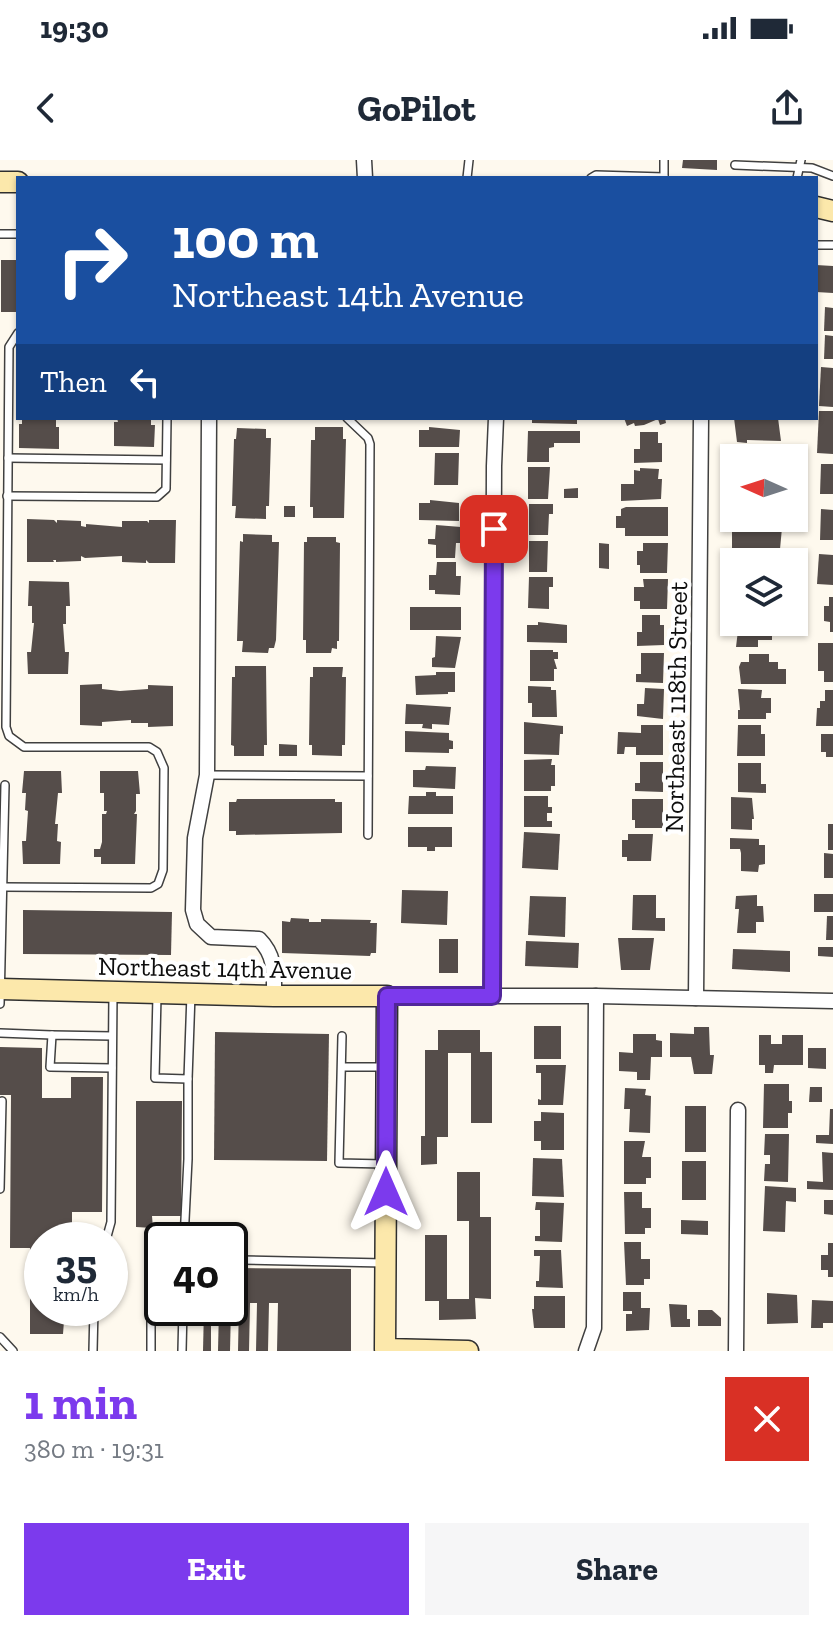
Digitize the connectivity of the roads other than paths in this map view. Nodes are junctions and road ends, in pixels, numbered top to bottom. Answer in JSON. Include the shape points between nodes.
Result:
{"nodes":[{"id":1,"x":799,"y":164,"type":"edge"},
{"id":2,"x":735,"y":165,"type":"dead end"},
{"id":3,"x":594,"y":176,"type":"edge"},
{"id":4,"x":630,"y":176,"type":"edge"},
{"id":5,"x":833,"y":176,"type":"edge"},
{"id":6,"x":16,"y":336,"type":"edge"},
{"id":7,"x":167,"y":420,"type":"edge"},
{"id":8,"x":209,"y":420,"type":"edge"},
{"id":9,"x":349,"y":420,"type":"edge"},
{"id":10,"x":496,"y":420,"type":"edge"},
{"id":11,"x":701,"y":420,"type":"edge"},
{"id":12,"x":8,"y":458,"type":"junction"},
{"id":13,"x":166,"y":460,"type":"junction"},
{"id":14,"x":7,"y":496,"type":"junction"},
{"id":15,"x":207,"y":775,"type":"junction"},
{"id":16,"x":368,"y":776,"type":"junction"},
{"id":17,"x":5,"y":785,"type":"dead end"},
{"id":18,"x":368,"y":835,"type":"dead end"},
{"id":19,"x":4,"y":887,"type":"junction"},
{"id":20,"x":0,"y":989,"type":"edge"},
{"id":21,"x":113,"y":992,"type":"junction"},
{"id":22,"x":157,"y":994,"type":"junction"},
{"id":23,"x":191,"y":994,"type":"junction"},
{"id":24,"x":274,"y":996,"type":"junction"},
{"id":25,"x":387,"y":996,"type":"junction"},
{"id":26,"x":492,"y":996,"type":"junction"},
{"id":27,"x":596,"y":996,"type":"junction"},
{"id":28,"x":696,"y":998,"type":"junction"},
{"id":29,"x":833,"y":1001,"type":"edge"},
{"id":30,"x":0,"y":1004,"type":"edge"},
{"id":31,"x":0,"y":1033,"type":"edge"},
{"id":32,"x":52,"y":1035,"type":"junction"},
{"id":33,"x":112,"y":1036,"type":"junction"},
{"id":34,"x":342,"y":1036,"type":"dead end"},
{"id":35,"x":342,"y":1067,"type":"junction"},
{"id":36,"x":386,"y":1067,"type":"junction"},
{"id":37,"x":112,"y":1068,"type":"junction"},
{"id":38,"x":188,"y":1079,"type":"junction"},
{"id":39,"x":2,"y":1101,"type":"dead end"},
{"id":40,"x":738,"y":1110,"type":"dead end"},
{"id":41,"x":386,"y":1164,"type":"junction"},
{"id":42,"x":0,"y":1189,"type":"edge"},
{"id":43,"x":111,"y":1222,"type":"edge"},
{"id":44,"x":185,"y":1222,"type":"edge"},
{"id":45,"x":248,"y":1260,"type":"edge"},
{"id":46,"x":386,"y":1263,"type":"junction"},
{"id":47,"x":94,"y":1326,"type":"edge"},
{"id":48,"x":151,"y":1326,"type":"edge"},
{"id":49,"x":183,"y":1326,"type":"edge"},
{"id":50,"x":0,"y":1337,"type":"edge"},
{"id":51,"x":385,"y":1350,"type":"edge"},
{"id":52,"x":13,"y":1351,"type":"edge"},
{"id":53,"x":93,"y":1351,"type":"edge"},
{"id":54,"x":151,"y":1351,"type":"edge"},
{"id":55,"x":182,"y":1351,"type":"edge"},
{"id":56,"x":468,"y":1351,"type":"edge"},
{"id":57,"x":586,"y":1351,"type":"edge"},
{"id":58,"x":736,"y":1351,"type":"edge"}],
"edges":[{"from":1,"to":2,"type":"lane"},
{"from":1,"to":5,"type":"lane"},
{"from":3,"to":4,"type":"lane"},
{"from":6,"to":12,"type":"lane","via":[[9,347]]},
{"from":7,"to":13,"type":"lane"},
{"from":8,"to":15,"type":"street"},
{"from":9,"to":16,"type":"lane","via":[[370,444]]},
{"from":10,"to":26,"type":"street"},
{"from":11,"to":28,"type":"street","name":"Northeast 118th Street"},
{"from":12,"to":13,"type":"lane"},
{"from":12,"to":14,"type":"lane"},
{"from":13,"to":14,"type":"lane","via":[[166,489],[157,497]]},
{"from":14,"to":19,"type":"lane","via":[[9,736],[24,747],[149,747],[162,759],[164,797],[163,870],[151,888]]},
{"from":15,"to":16,"type":"lane"},
{"from":15,"to":24,"type":"street","via":[[195,838],[197,924],[211,937],[259,939],[271,955]]},
{"from":16,"to":18,"type":"lane"},
{"from":17,"to":19,"type":"lane"},
{"from":19,"to":20,"type":"lane"},
{"from":20,"to":21,"type":"street","name":"Northeast 14th Avenue"},
{"from":20,"to":30,"type":"lane"},
{"from":21,"to":22,"type":"street","name":"Northeast 14th Avenue"},
{"from":21,"to":33,"type":"lane"},
{"from":22,"to":23,"type":"street","name":"Northeast 14th Avenue"},
{"from":22,"to":38,"type":"lane","via":[[155,1078]]},
{"from":23,"to":24,"type":"street","name":"Northeast 14th Avenue"},
{"from":23,"to":38,"type":"lane"},
{"from":24,"to":25,"type":"street","name":"Northeast 14th Avenue"},
{"from":25,"to":26,"type":"street","name":"Northeast 14th Avenue"},
{"from":25,"to":36,"type":"street"},
{"from":26,"to":27,"type":"street","name":"Northeast 14th Avenue"},
{"from":27,"to":28,"type":"street","name":"Northeast 14th Avenue"},
{"from":27,"to":57,"type":"street","via":[[594,1328]]},
{"from":28,"to":29,"type":"street","name":"Northeast 14th Avenue"},
{"from":31,"to":32,"type":"lane"},
{"from":32,"to":33,"type":"lane"},
{"from":32,"to":37,"type":"lane","via":[[50,1067]]},
{"from":33,"to":37,"type":"lane"},
{"from":34,"to":35,"type":"lane"},
{"from":35,"to":36,"type":"lane"},
{"from":35,"to":41,"type":"lane","via":[[339,1163]]},
{"from":36,"to":41,"type":"street"},
{"from":37,"to":43,"type":"lane"},
{"from":38,"to":44,"type":"lane"},
{"from":39,"to":42,"type":"lane"},
{"from":40,"to":58,"type":"street"},
{"from":41,"to":46,"type":"street"},
{"from":45,"to":46,"type":"lane"},
{"from":46,"to":51,"type":"street"},
{"from":47,"to":53,"type":"lane"},
{"from":48,"to":54,"type":"lane"},
{"from":49,"to":55,"type":"lane"},
{"from":50,"to":52,"type":"lane"},
{"from":51,"to":56,"type":"street"}]}
